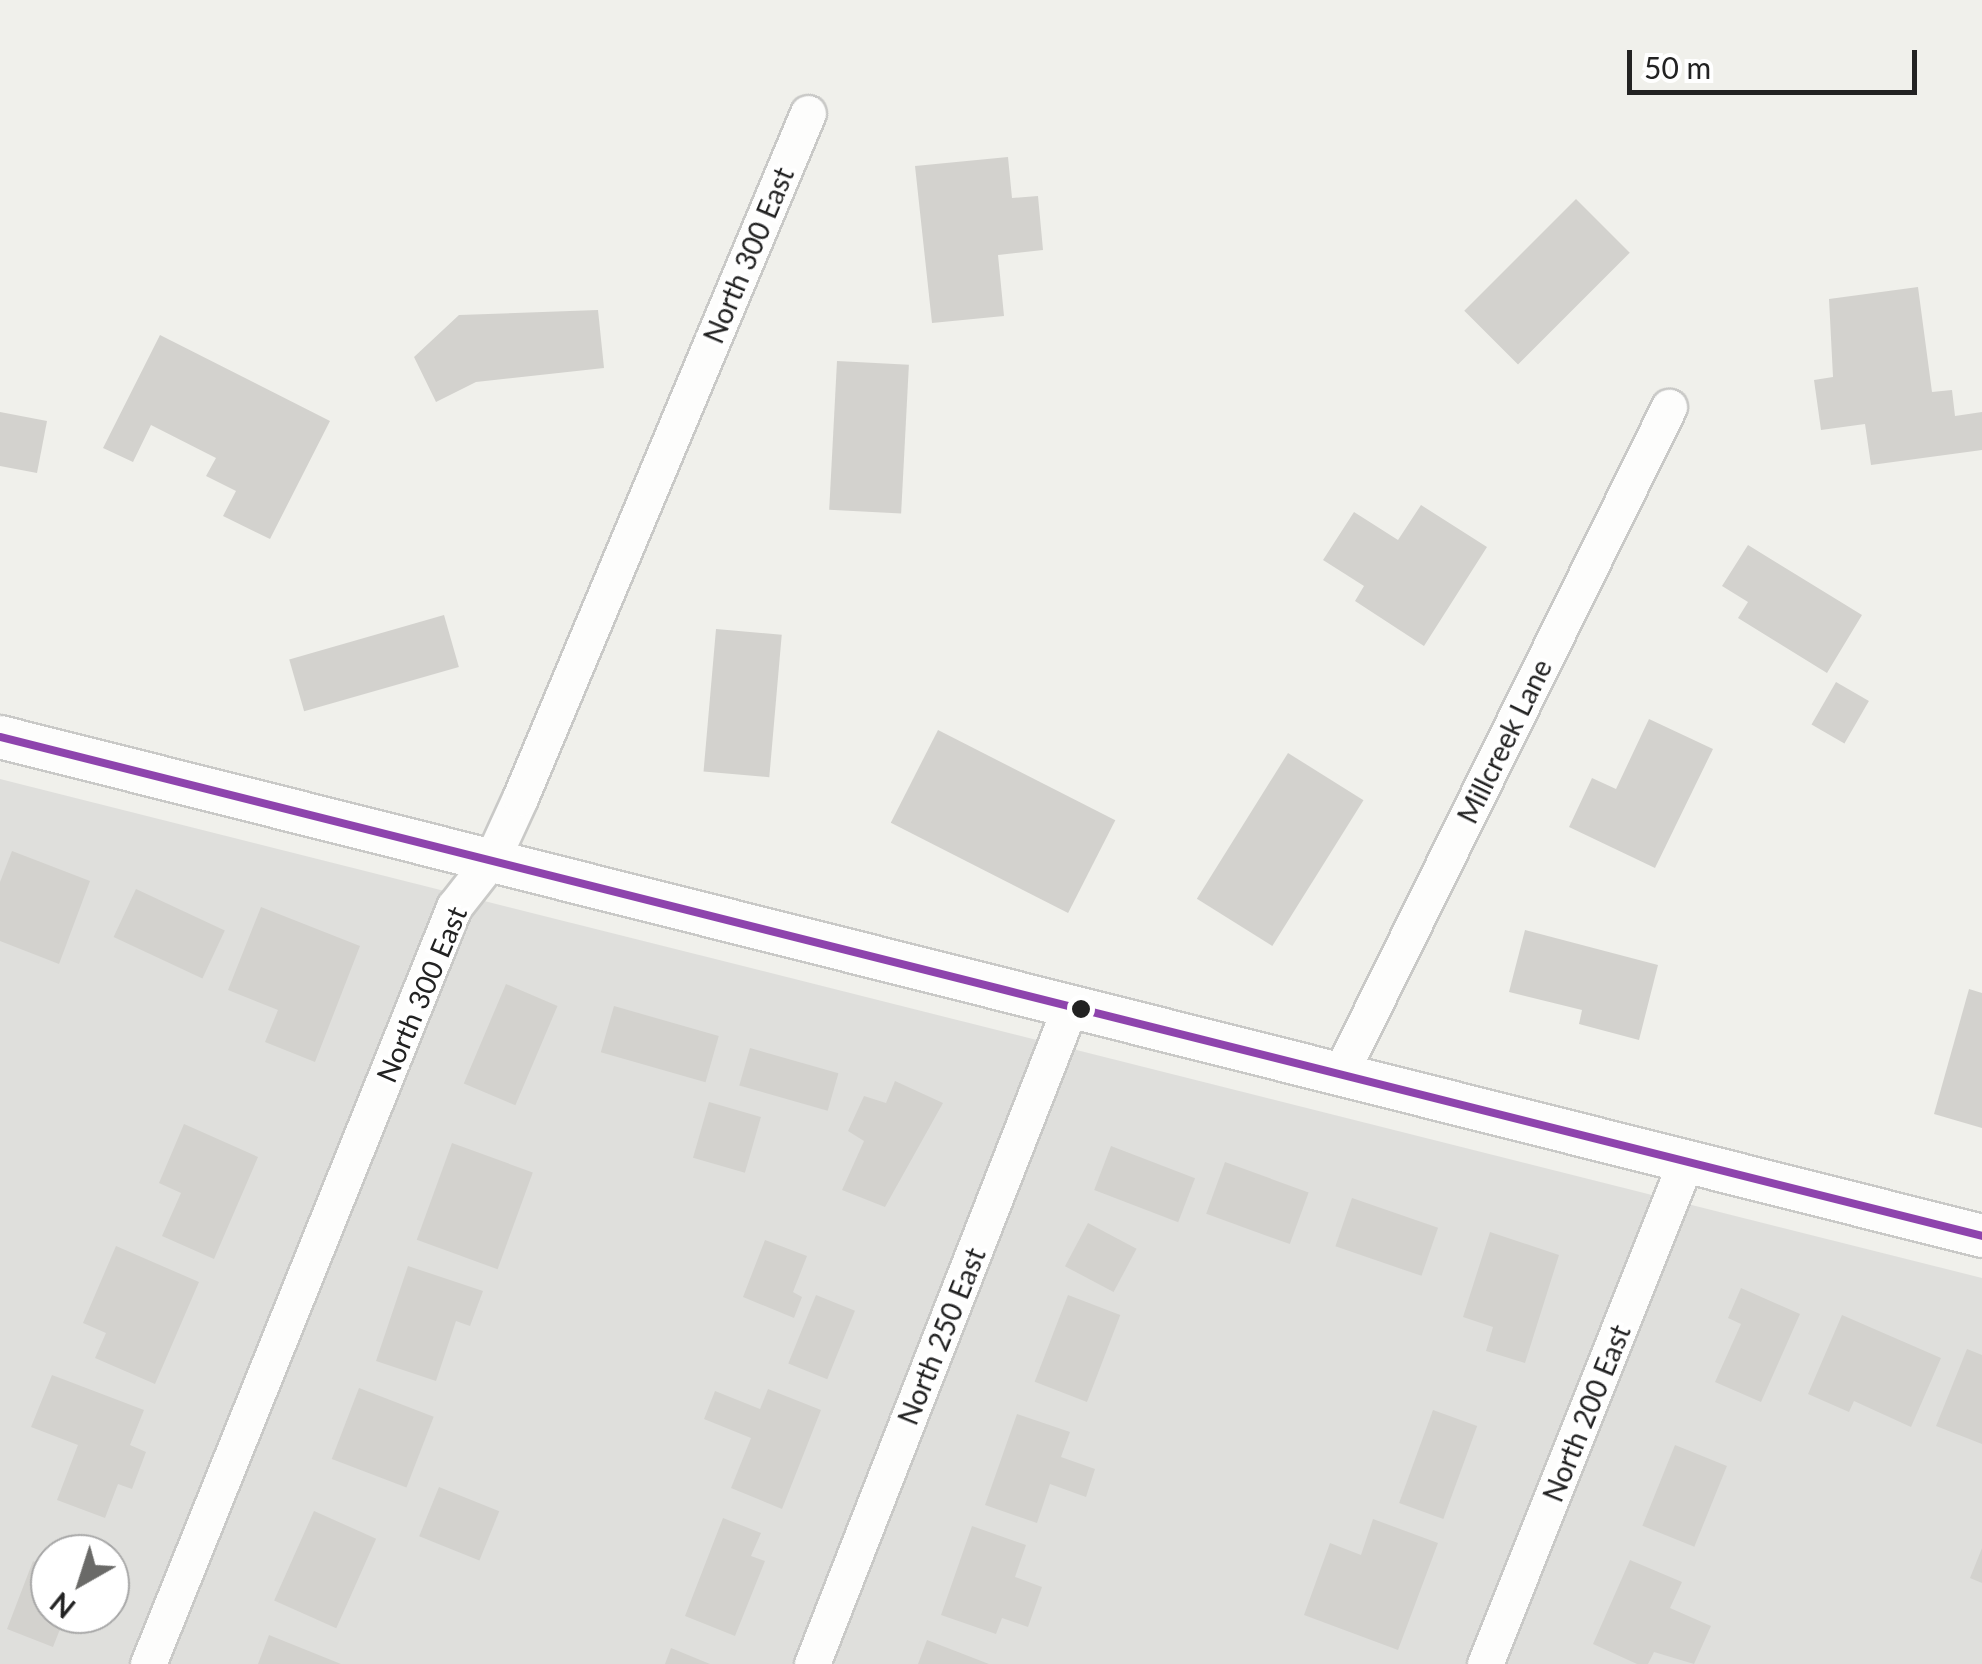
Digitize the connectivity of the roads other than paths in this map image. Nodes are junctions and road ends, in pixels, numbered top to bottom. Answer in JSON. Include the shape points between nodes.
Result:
{"nodes":[{"id":1,"x":808,"y":113,"type":"dead end"},
{"id":2,"x":1669,"y":407,"type":"dead end"},
{"id":3,"x":0,"y":736,"type":"edge"},
{"id":4,"x":493,"y":857,"type":"junction"},
{"id":5,"x":1070,"y":1007,"type":"junction"},
{"id":6,"x":1340,"y":1074,"type":"junction"},
{"id":7,"x":1686,"y":1161,"type":"junction"},
{"id":8,"x":1982,"y":1236,"type":"edge"},
{"id":9,"x":148,"y":1664,"type":"edge"},
{"id":10,"x":812,"y":1664,"type":"edge"},
{"id":11,"x":1485,"y":1664,"type":"edge"}],
"edges":[{"from":1,"to":4,"type":"street","name":"North 300 East"},
{"from":2,"to":6,"type":"street","name":"Millcreek Lane"},
{"from":3,"to":4,"type":"street"},
{"from":4,"to":5,"type":"street"},
{"from":4,"to":9,"type":"street","name":"North 300 East","via":[[454,907]]},
{"from":5,"to":6,"type":"street"},
{"from":5,"to":10,"type":"street","name":"North 250 East"},
{"from":6,"to":7,"type":"street"},
{"from":7,"to":8,"type":"street"},
{"from":7,"to":11,"type":"street","name":"North 200 East"}]}
